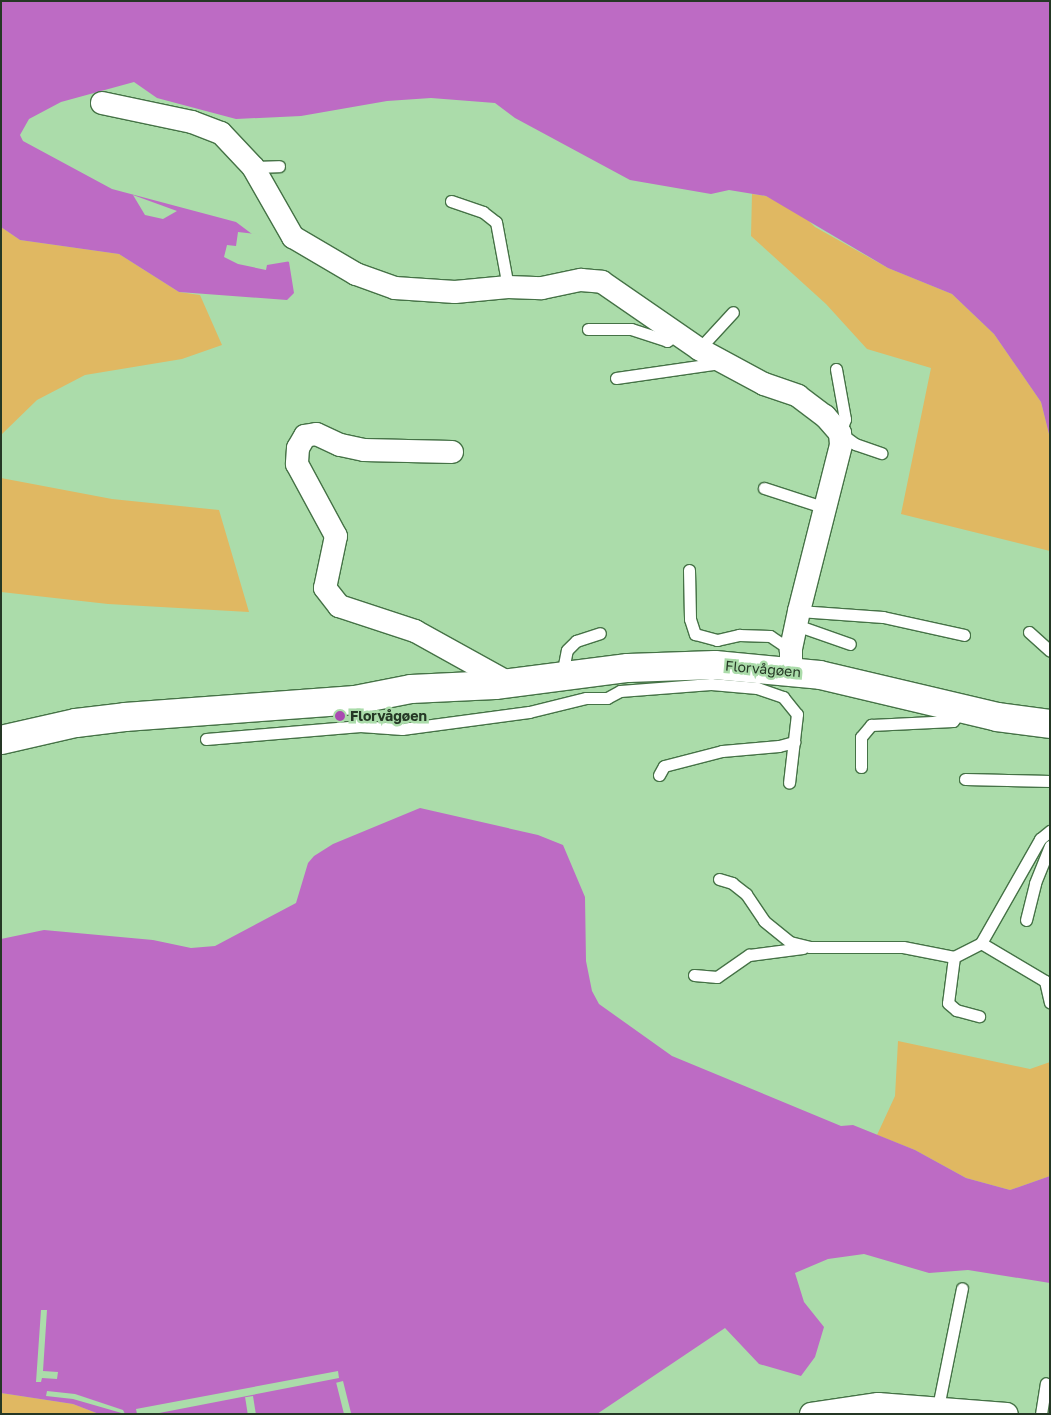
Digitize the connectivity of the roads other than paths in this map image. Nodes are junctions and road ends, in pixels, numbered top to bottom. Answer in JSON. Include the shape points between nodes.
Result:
{"nodes":[{"id":1,"x":102,"y":103,"type":"dead end"},
{"id":2,"x":279,"y":166,"type":"dead end"},
{"id":3,"x":253,"y":167,"type":"junction"},
{"id":4,"x":451,"y":201,"type":"dead end"},
{"id":5,"x":508,"y":287,"type":"junction"},
{"id":6,"x":733,"y":312,"type":"dead end"},
{"id":7,"x":588,"y":329,"type":"dead end"},
{"id":8,"x":677,"y":334,"type":"junction"},
{"id":9,"x":699,"y":349,"type":"junction"},
{"id":10,"x":725,"y":362,"type":"junction"},
{"id":11,"x":836,"y":369,"type":"dead end"},
{"id":12,"x":616,"y":378,"type":"dead end"},
{"id":13,"x":840,"y":433,"type":"junction"},
{"id":14,"x":452,"y":452,"type":"dead end"},
{"id":15,"x":881,"y":453,"type":"dead end"},
{"id":16,"x":764,"y":488,"type":"dead end"},
{"id":17,"x":826,"y":508,"type":"junction"},
{"id":18,"x":689,"y":570,"type":"dead end"},
{"id":19,"x":798,"y":618,"type":"junction"},
{"id":20,"x":1029,"y":632,"type":"dead end"},
{"id":21,"x":600,"y":633,"type":"dead end"},
{"id":22,"x":964,"y":635,"type":"dead end"},
{"id":23,"x":850,"y":644,"type":"dead end"},
{"id":24,"x":1050,"y":651,"type":"edge"},
{"id":25,"x":791,"y":660,"type":"junction"},
{"id":26,"x":562,"y":675,"type":"junction"},
{"id":27,"x":509,"y":683,"type":"junction"},
{"id":28,"x":962,"y":708,"type":"junction"},
{"id":29,"x":358,"y":713,"type":"junction"},
{"id":30,"x":1050,"y":724,"type":"edge"},
{"id":31,"x":206,"y":739,"type":"dead end"},
{"id":32,"x":1,"y":740,"type":"edge"},
{"id":33,"x":794,"y":742,"type":"junction"},
{"id":34,"x":861,"y":767,"type":"dead end"},
{"id":35,"x":659,"y":775,"type":"dead end"},
{"id":36,"x":965,"y":779,"type":"dead end"},
{"id":37,"x":1050,"y":781,"type":"edge"},
{"id":38,"x":789,"y":782,"type":"dead end"},
{"id":39,"x":1050,"y":830,"type":"edge"},
{"id":40,"x":1050,"y":846,"type":"edge"},
{"id":41,"x":719,"y":879,"type":"dead end"},
{"id":42,"x":1026,"y":920,"type":"dead end"},
{"id":43,"x":981,"y":944,"type":"junction"},
{"id":44,"x":810,"y":947,"type":"junction"},
{"id":45,"x":954,"y":956,"type":"junction"},
{"id":46,"x":694,"y":976,"type":"dead end"},
{"id":47,"x":1050,"y":1002,"type":"edge"},
{"id":48,"x":978,"y":1016,"type":"dead end"},
{"id":49,"x":962,"y":1288,"type":"dead end"},
{"id":50,"x":1046,"y":1383,"type":"dead end"},
{"id":51,"x":938,"y":1407,"type":"junction"},
{"id":52,"x":811,"y":1414,"type":"edge"},
{"id":53,"x":1007,"y":1414,"type":"edge"},
{"id":54,"x":1041,"y":1414,"type":"edge"}],
"edges":[{"from":1,"to":3,"type":"street","via":[[192,122],[221,133]]},
{"from":2,"to":3,"type":"lane"},
{"from":3,"to":5,"type":"street","via":[[293,237],[356,274],[412,290],[455,292]]},
{"from":4,"to":5,"type":"lane","via":[[483,212],[496,222]]},
{"from":5,"to":8,"type":"street","via":[[542,288],[581,280],[602,282]]},
{"from":6,"to":9,"type":"lane"},
{"from":7,"to":8,"type":"lane","via":[[631,329],[667,341]]},
{"from":8,"to":9,"type":"street"},
{"from":9,"to":10,"type":"street"},
{"from":10,"to":12,"type":"lane"},
{"from":10,"to":13,"type":"street","via":[[764,384],[798,396],[825,416]]},
{"from":11,"to":13,"type":"lane","via":[[845,418]]},
{"from":13,"to":15,"type":"lane","via":[[855,444]]},
{"from":13,"to":17,"type":"street","via":[[841,445]]},
{"from":14,"to":27,"type":"street","via":[[364,450],[340,445],[316,434],[305,436],[298,448],[298,464],[336,536],[325,588],[339,606],[415,631]]},
{"from":16,"to":17,"type":"lane"},
{"from":17,"to":19,"type":"street"},
{"from":18,"to":25,"type":"lane","via":[[690,619],[695,634],[717,640],[739,635],[770,636]]},
{"from":19,"to":22,"type":"lane","via":[[883,616]]},
{"from":19,"to":23,"type":"lane"},
{"from":19,"to":25,"type":"street"},
{"from":20,"to":24,"type":"lane"},
{"from":21,"to":26,"type":"lane","via":[[576,641],[567,650]]},
{"from":25,"to":26,"type":"main road","name":"Florvågøen"},
{"from":25,"to":28,"type":"main road","name":"Florvågøen"},
{"from":26,"to":27,"type":"main road","name":"Florvågøen"},
{"from":27,"to":29,"type":"main road","name":"Florvågøen","via":[[411,689]]},
{"from":28,"to":30,"type":"main road","name":"Florvågøen","via":[[997,717]]},
{"from":28,"to":34,"type":"lane","via":[[953,721],[871,725],[861,737]]},
{"from":29,"to":31,"type":"lane"},
{"from":29,"to":32,"type":"main road","name":"Florvågøen","via":[[115,718]]},
{"from":29,"to":33,"type":"lane","name":"Florvågøen","via":[[402,729],[528,712],[586,698],[606,698],[620,691],[711,684],[757,688],[783,697],[797,714]]},
{"from":33,"to":35,"type":"lane","via":[[722,751],[664,766]]},
{"from":33,"to":38,"type":"lane","name":"Florvågøen"},
{"from":36,"to":37,"type":"lane"},
{"from":39,"to":43,"type":"lane","via":[[1040,839]]},
{"from":40,"to":42,"type":"lane","via":[[1034,883]]},
{"from":41,"to":44,"type":"lane","via":[[732,883],[746,894],[764,921],[780,936]]},
{"from":43,"to":45,"type":"lane"},
{"from":43,"to":47,"type":"lane","via":[[1044,981]]},
{"from":44,"to":45,"type":"lane","via":[[903,947]]},
{"from":44,"to":46,"type":"lane","via":[[749,955],[717,977]]},
{"from":45,"to":48,"type":"lane","via":[[948,1003],[956,1010]]},
{"from":49,"to":51,"type":"lane"},
{"from":50,"to":54,"type":"lane"},
{"from":51,"to":52,"type":"street","via":[[878,1404]]},
{"from":51,"to":53,"type":"street"}]}
